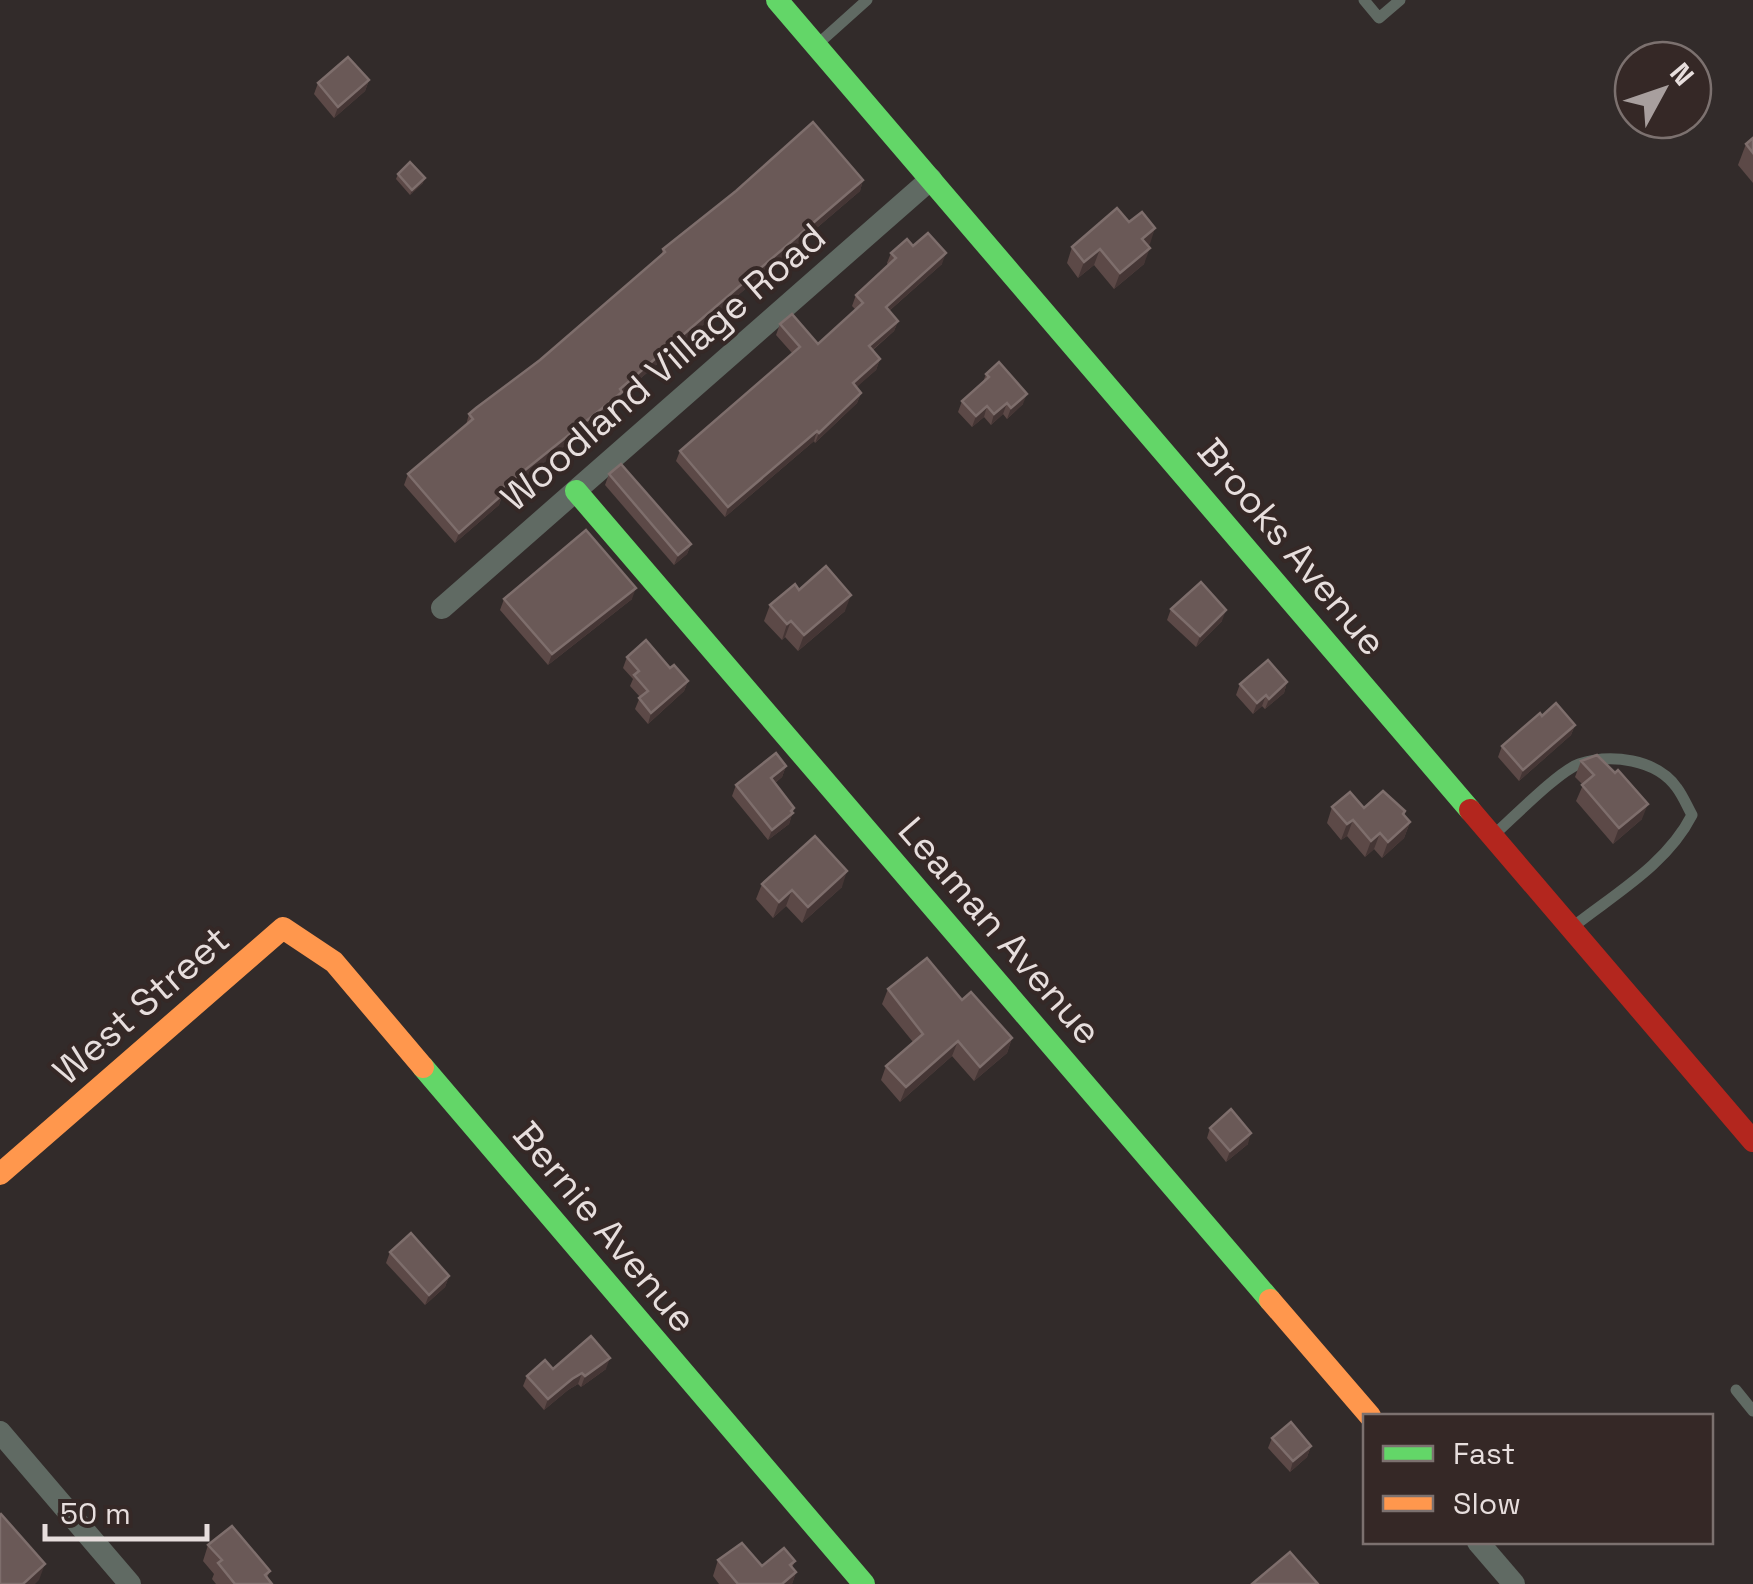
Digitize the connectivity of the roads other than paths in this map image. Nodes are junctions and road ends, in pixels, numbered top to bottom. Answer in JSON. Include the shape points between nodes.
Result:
{"nodes":[{"id":1,"x":777,"y":0,"type":"edge"},
{"id":2,"x":867,"y":0,"type":"edge"},
{"id":3,"x":1364,"y":0,"type":"edge"},
{"id":4,"x":1400,"y":0,"type":"edge"},
{"id":5,"x":816,"y":46,"type":"junction"},
{"id":6,"x":931,"y":179,"type":"junction"},
{"id":7,"x":576,"y":490,"type":"junction"},
{"id":8,"x":442,"y":608,"type":"dead end"},
{"id":9,"x":1492,"y":836,"type":"junction"},
{"id":10,"x":282,"y":928,"type":"joint"},
{"id":11,"x":1572,"y":928,"type":"junction"},
{"id":12,"x":1753,"y":1141,"type":"edge"},
{"id":13,"x":0,"y":1174,"type":"edge"},
{"id":14,"x":1736,"y":1390,"type":"dead end"},
{"id":15,"x":1753,"y":1411,"type":"edge"},
{"id":16,"x":1368,"y":1414,"type":"edge"},
{"id":17,"x":0,"y":1432,"type":"edge"},
{"id":18,"x":1480,"y":1544,"type":"edge"},
{"id":19,"x":130,"y":1584,"type":"edge"},
{"id":20,"x":864,"y":1584,"type":"edge"},
{"id":21,"x":1514,"y":1584,"type":"edge"}],
"edges":[{"from":1,"to":5,"type":"street","name":"Brooks Avenue"},
{"from":2,"to":5,"type":"lane"},
{"from":3,"to":4,"type":"lane","via":[[1380,18]]},
{"from":5,"to":6,"type":"street","name":"Brooks Avenue"},
{"from":6,"to":7,"type":"street","name":"Woodland Village Road"},
{"from":6,"to":9,"type":"street","name":"Brooks Avenue"},
{"from":7,"to":8,"type":"street","name":"Woodland Village Road"},
{"from":7,"to":16,"type":"street","name":"Leaman Avenue"},
{"from":9,"to":11,"type":"street","name":"Brooks Avenue"},
{"from":9,"to":11,"type":"lane","via":[[1576,765],[1630,761],[1656,768],[1677,787],[1692,815],[1679,840]]},
{"from":10,"to":13,"type":"street","name":"West Street"},
{"from":10,"to":20,"type":"street","name":"Bernie Avenue","via":[[334,962]]},
{"from":11,"to":12,"type":"street","name":"Brooks Avenue"},
{"from":14,"to":15,"type":"lane"},
{"from":17,"to":19,"type":"street"},
{"from":18,"to":21,"type":"street"}]}
